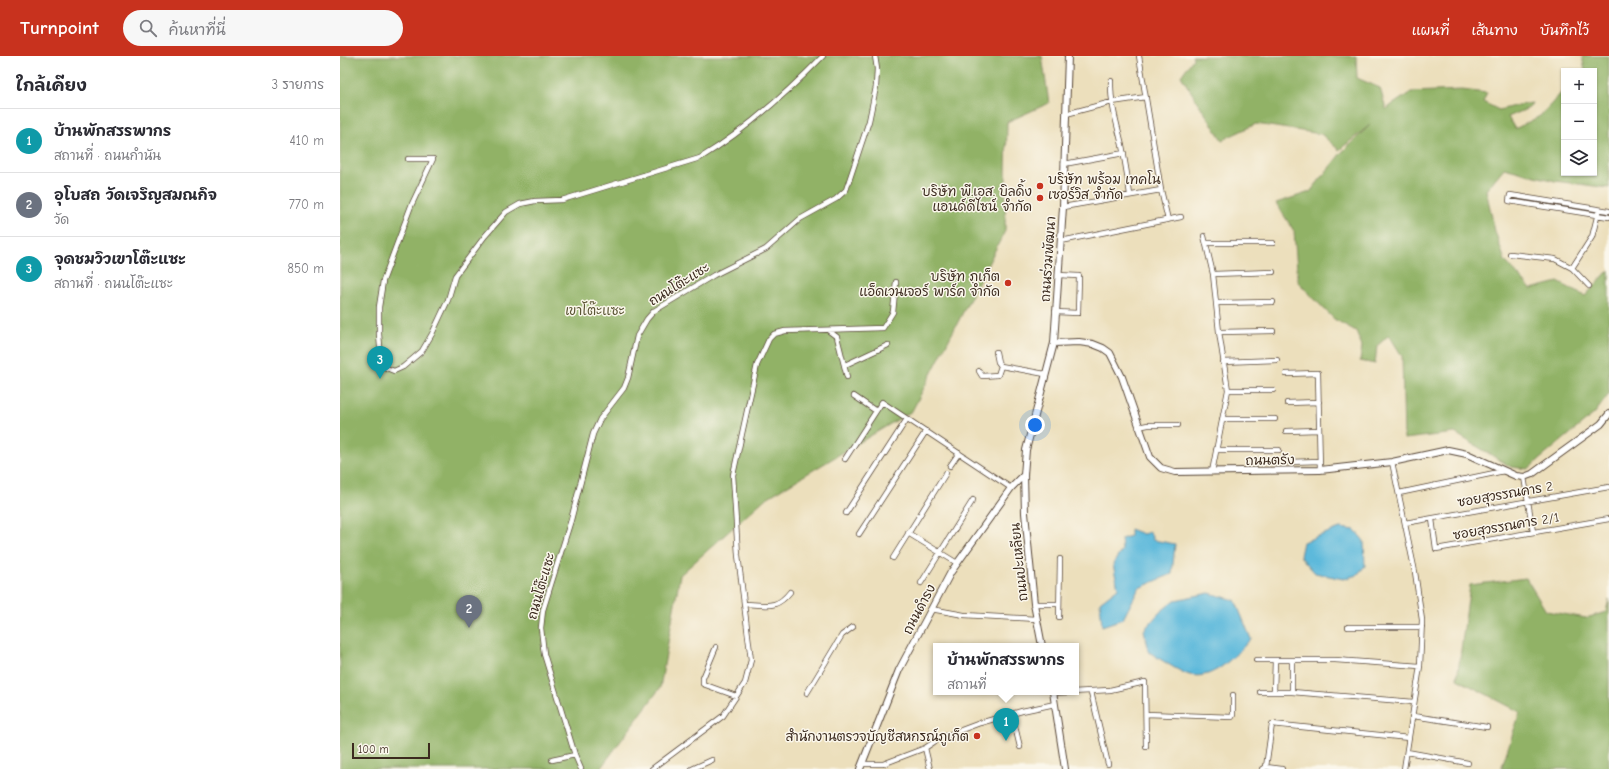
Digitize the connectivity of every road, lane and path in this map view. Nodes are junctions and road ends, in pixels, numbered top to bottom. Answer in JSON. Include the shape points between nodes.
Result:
{"nodes":[{"id":1,"x":823,"y":56,"type":"edge"},
{"id":2,"x":875,"y":56,"type":"edge"},
{"id":3,"x":1068,"y":56,"type":"edge"},
{"id":4,"x":1139,"y":56,"type":"edge"},
{"id":5,"x":1111,"y":80,"type":"dead end"},
{"id":6,"x":1146,"y":96,"type":"junction"},
{"id":7,"x":1112,"y":102,"type":"junction"},
{"id":8,"x":1066,"y":114,"type":"junction"},
{"id":9,"x":1124,"y":153,"type":"junction"},
{"id":10,"x":408,"y":159,"type":"dead end"},
{"id":11,"x":1064,"y":164,"type":"junction"},
{"id":12,"x":1161,"y":190,"type":"junction"},
{"id":13,"x":1130,"y":195,"type":"junction"},
{"id":14,"x":1063,"y":207,"type":"junction"},
{"id":15,"x":1599,"y":209,"type":"junction"},
{"id":16,"x":1609,"y":211,"type":"edge"},
{"id":17,"x":1597,"y":215,"type":"junction"},
{"id":18,"x":1181,"y":217,"type":"dead end"},
{"id":19,"x":1609,"y":217,"type":"edge"},
{"id":20,"x":1168,"y":220,"type":"junction"},
{"id":21,"x":1204,"y":236,"type":"dead end"},
{"id":22,"x":1061,"y":241,"type":"junction"},
{"id":23,"x":1273,"y":243,"type":"dead end"},
{"id":24,"x":1206,"y":244,"type":"junction"},
{"id":25,"x":1510,"y":254,"type":"dead end"},
{"id":26,"x":1572,"y":268,"type":"junction"},
{"id":27,"x":1273,"y":272,"type":"dead end"},
{"id":28,"x":1213,"y":274,"type":"junction"},
{"id":29,"x":1058,"y":275,"type":"junction"},
{"id":30,"x":896,"y":282,"type":"dead end"},
{"id":31,"x":1588,"y":286,"type":"dead end"},
{"id":32,"x":1273,"y":302,"type":"dead end"},
{"id":33,"x":1216,"y":303,"type":"junction"},
{"id":34,"x":1055,"y":312,"type":"junction"},
{"id":35,"x":829,"y":331,"type":"junction"},
{"id":36,"x":1273,"y":331,"type":"dead end"},
{"id":37,"x":1219,"y":332,"type":"junction"},
{"id":38,"x":1054,"y":343,"type":"junction"},
{"id":39,"x":888,"y":345,"type":"dead end"},
{"id":40,"x":996,"y":352,"type":"dead end"},
{"id":41,"x":1277,"y":360,"type":"dead end"},
{"id":42,"x":1223,"y":362,"type":"junction"},
{"id":43,"x":845,"y":365,"type":"junction"},
{"id":44,"x":1001,"y":366,"type":"junction"},
{"id":45,"x":979,"y":371,"type":"dead end"},
{"id":46,"x":1045,"y":374,"type":"junction"},
{"id":47,"x":1286,"y":374,"type":"dead end"},
{"id":48,"x":847,"y":377,"type":"dead end"},
{"id":49,"x":1228,"y":390,"type":"junction"},
{"id":50,"x":1273,"y":390,"type":"dead end"},
{"id":51,"x":854,"y":396,"type":"dead end"},
{"id":52,"x":1319,"y":402,"type":"junction"},
{"id":53,"x":1287,"y":403,"type":"dead end"},
{"id":54,"x":876,"y":411,"type":"junction"},
{"id":55,"x":1609,"y":414,"type":"edge"},
{"id":56,"x":907,"y":419,"type":"junction"},
{"id":57,"x":1222,"y":419,"type":"junction"},
{"id":58,"x":1275,"y":419,"type":"dead end"},
{"id":59,"x":1178,"y":425,"type":"dead end"},
{"id":60,"x":1138,"y":427,"type":"junction"},
{"id":61,"x":1319,"y":430,"type":"junction"},
{"id":62,"x":926,"y":431,"type":"junction"},
{"id":63,"x":1286,"y":431,"type":"dead end"},
{"id":64,"x":1216,"y":450,"type":"junction"},
{"id":65,"x":1279,"y":450,"type":"dead end"},
{"id":66,"x":959,"y":453,"type":"junction"},
{"id":67,"x":845,"y":459,"type":"dead end"},
{"id":68,"x":1320,"y":461,"type":"junction"},
{"id":69,"x":1288,"y":462,"type":"dead end"},
{"id":70,"x":1392,"y":462,"type":"junction"},
{"id":71,"x":950,"y":466,"type":"dead end"},
{"id":72,"x":1320,"y":470,"type":"junction"},
{"id":73,"x":1504,"y":471,"type":"junction"},
{"id":74,"x":1212,"y":472,"type":"junction"},
{"id":75,"x":946,"y":473,"type":"dead end"},
{"id":76,"x":1024,"y":475,"type":"junction"},
{"id":77,"x":1524,"y":477,"type":"junction"},
{"id":78,"x":1609,"y":487,"type":"edge"},
{"id":79,"x":1011,"y":488,"type":"junction"},
{"id":80,"x":1399,"y":493,"type":"junction"},
{"id":81,"x":973,"y":500,"type":"dead end"},
{"id":82,"x":1528,"y":501,"type":"junction"},
{"id":83,"x":846,"y":513,"type":"dead end"},
{"id":84,"x":1432,"y":518,"type":"junction"},
{"id":85,"x":1609,"y":519,"type":"edge"},
{"id":86,"x":1405,"y":523,"type":"junction"},
{"id":87,"x":1534,"y":532,"type":"junction"},
{"id":88,"x":908,"y":533,"type":"junction"},
{"id":89,"x":859,"y":534,"type":"dead end"},
{"id":90,"x":940,"y":553,"type":"junction"},
{"id":91,"x":893,"y":558,"type":"dead end"},
{"id":92,"x":1060,"y":559,"type":"dead end"},
{"id":93,"x":957,"y":563,"type":"junction"},
{"id":94,"x":921,"y":583,"type":"dead end"},
{"id":95,"x":790,"y":592,"type":"dead end"},
{"id":96,"x":744,"y":604,"type":"junction"},
{"id":97,"x":1034,"y":604,"type":"junction"},
{"id":98,"x":1058,"y":604,"type":"junction"},
{"id":99,"x":932,"y":609,"type":"junction"},
{"id":100,"x":1059,"y":618,"type":"dead end"},
{"id":101,"x":1036,"y":619,"type":"junction"},
{"id":102,"x":853,"y":627,"type":"dead end"},
{"id":103,"x":1348,"y":627,"type":"dead end"},
{"id":104,"x":1422,"y":627,"type":"junction"},
{"id":105,"x":1041,"y":643,"type":"edge"},
{"id":106,"x":716,"y":647,"type":"dead end"},
{"id":107,"x":1256,"y":660,"type":"dead end"},
{"id":108,"x":1275,"y":660,"type":"junction"},
{"id":109,"x":1292,"y":661,"type":"junction"},
{"id":110,"x":1420,"y":666,"type":"junction"},
{"id":111,"x":1079,"y":692,"type":"edge"},
{"id":112,"x":1092,"y":692,"type":"junction"},
{"id":113,"x":1260,"y":692,"type":"dead end"},
{"id":114,"x":1274,"y":692,"type":"junction"},
{"id":115,"x":1292,"y":692,"type":"junction"},
{"id":116,"x":807,"y":693,"type":"dead end"},
{"id":117,"x":1054,"y":695,"type":"edge"},
{"id":118,"x":1233,"y":695,"type":"dead end"},
{"id":119,"x":736,"y":696,"type":"junction"},
{"id":120,"x":1414,"y":702,"type":"junction"},
{"id":121,"x":1055,"y":704,"type":"junction"},
{"id":122,"x":1012,"y":714,"type":"junction"},
{"id":123,"x":1146,"y":714,"type":"junction"},
{"id":124,"x":1413,"y":716,"type":"junction"},
{"id":125,"x":1487,"y":727,"type":"dead end"},
{"id":126,"x":1410,"y":738,"type":"junction"},
{"id":127,"x":1146,"y":746,"type":"dead end"},
{"id":128,"x":1020,"y":747,"type":"dead end"},
{"id":129,"x":925,"y":748,"type":"junction"},
{"id":130,"x":1407,"y":752,"type":"junction"},
{"id":131,"x":575,"y":755,"type":"junction"},
{"id":132,"x":552,"y":760,"type":"dead end"},
{"id":133,"x":712,"y":760,"type":"dead end"},
{"id":134,"x":1468,"y":763,"type":"dead end"},
{"id":135,"x":1108,"y":764,"type":"dead end"},
{"id":136,"x":861,"y":766,"type":"edge"},
{"id":137,"x":1264,"y":768,"type":"edge"},
{"id":138,"x":581,"y":769,"type":"edge"},
{"id":139,"x":652,"y":769,"type":"edge"},
{"id":140,"x":692,"y":769,"type":"edge"},
{"id":141,"x":930,"y":769,"type":"edge"},
{"id":142,"x":1065,"y":769,"type":"edge"},
{"id":143,"x":1282,"y":769,"type":"edge"},
{"id":144,"x":1404,"y":769,"type":"edge"}],
"edges":[{"from":1,"to":10,"type":"street","via":[[760,113],[716,149],[700,158],[562,200],[520,204],[506,212],[455,276],[448,300],[422,351],[394,371],[384,367],[381,359],[379,307],[383,281],[411,206],[433,159]]},
{"from":2,"to":131,"type":"street","name":"ถนนโต๊ะแซะ","via":[[877,70],[869,121],[846,190],[836,199],[800,219],[766,249],[714,275],[654,311],[637,336],[624,388],[600,419],[593,434],[571,520],[542,616],[541,628],[544,654]]},
{"from":3,"to":8,"type":"street","name":"ถนนร่วมพัฒนา"},
{"from":4,"to":6,"type":"street"},
{"from":5,"to":7,"type":"street"},
{"from":6,"to":7,"type":"street"},
{"from":6,"to":12,"type":"street"},
{"from":7,"to":8,"type":"street"},
{"from":7,"to":9,"type":"street"},
{"from":8,"to":11,"type":"street","name":"ถนนร่วมพัฒนา"},
{"from":9,"to":11,"type":"street"},
{"from":9,"to":13,"type":"street"},
{"from":11,"to":14,"type":"street","name":"ถนนร่วมพัฒนา"},
{"from":12,"to":13,"type":"street"},
{"from":12,"to":20,"type":"street"},
{"from":13,"to":14,"type":"street"},
{"from":14,"to":22,"type":"street","name":"ถนนร่วมพัฒนา"},
{"from":15,"to":16,"type":"street"},
{"from":15,"to":17,"type":"street"},
{"from":15,"to":17,"type":"street","via":[[1510,196],[1509,201]]},
{"from":17,"to":19,"type":"street"},
{"from":17,"to":26,"type":"street","via":[[1592,238]]},
{"from":18,"to":20,"type":"street"},
{"from":20,"to":22,"type":"street"},
{"from":21,"to":24,"type":"street"},
{"from":22,"to":29,"type":"street","name":"ถนนร่วมพัฒนา"},
{"from":23,"to":24,"type":"street"},
{"from":24,"to":28,"type":"street"},
{"from":25,"to":26,"type":"street","via":[[1554,259]]},
{"from":26,"to":31,"type":"street"},
{"from":27,"to":28,"type":"street"},
{"from":28,"to":33,"type":"street"},
{"from":29,"to":34,"type":"street","name":"ถนนร่วมพัฒนา"},
{"from":29,"to":34,"type":"street","via":[[1079,276],[1078,313]]},
{"from":30,"to":35,"type":"street","via":[[893,312],[883,328]]},
{"from":32,"to":33,"type":"street"},
{"from":33,"to":37,"type":"street"},
{"from":34,"to":38,"type":"street","name":"ถนนร่วมพัฒนา"},
{"from":35,"to":43,"type":"street","via":[[837,337]]},
{"from":35,"to":96,"type":"street","via":[[784,331],[774,334],[757,364],[733,475]]},
{"from":36,"to":37,"type":"street"},
{"from":37,"to":42,"type":"street"},
{"from":38,"to":46,"type":"street"},
{"from":38,"to":60,"type":"street","name":"ถนนตรัง","via":[[1093,344],[1110,353],[1122,377]]},
{"from":39,"to":43,"type":"street"},
{"from":40,"to":44,"type":"street"},
{"from":41,"to":42,"type":"street"},
{"from":42,"to":49,"type":"street"},
{"from":43,"to":48,"type":"street"},
{"from":44,"to":45,"type":"street","via":[[998,375],[994,376],[982,376]]},
{"from":44,"to":46,"type":"street"},
{"from":46,"to":76,"type":"street","via":[[1026,450]]},
{"from":47,"to":52,"type":"street","via":[[1318,373]]},
{"from":49,"to":50,"type":"street"},
{"from":49,"to":57,"type":"street"},
{"from":51,"to":54,"type":"street"},
{"from":52,"to":53,"type":"street"},
{"from":52,"to":61,"type":"street"},
{"from":54,"to":56,"type":"street","via":[[882,402]]},
{"from":54,"to":67,"type":"street"},
{"from":55,"to":77,"type":"street","via":[[1601,424],[1532,474]]},
{"from":56,"to":62,"type":"street"},
{"from":56,"to":83,"type":"street"},
{"from":57,"to":58,"type":"street"},
{"from":57,"to":64,"type":"street"},
{"from":59,"to":60,"type":"street"},
{"from":60,"to":74,"type":"street","name":"ถนนตรัง","via":[[1150,457],[1161,468],[1176,472]]},
{"from":61,"to":63,"type":"street"},
{"from":61,"to":68,"type":"street"},
{"from":62,"to":66,"type":"street"},
{"from":62,"to":89,"type":"street"},
{"from":64,"to":65,"type":"street"},
{"from":64,"to":74,"type":"street"},
{"from":66,"to":71,"type":"street"},
{"from":66,"to":79,"type":"street"},
{"from":68,"to":69,"type":"street"},
{"from":68,"to":72,"type":"street"},
{"from":70,"to":72,"type":"street","name":"ถนนตรัง"},
{"from":70,"to":73,"type":"street","name":"ถนนตรัง","via":[[1454,451]]},
{"from":70,"to":80,"type":"street"},
{"from":72,"to":74,"type":"street","name":"ถนนตรัง"},
{"from":73,"to":77,"type":"street","name":"ถนนตรัง"},
{"from":73,"to":80,"type":"street"},
{"from":75,"to":88,"type":"street"},
{"from":76,"to":79,"type":"street","name":"ถนนดำรง"},
{"from":76,"to":97,"type":"street","name":"ถนนปะเหลียน"},
{"from":77,"to":82,"type":"street"},
{"from":78,"to":82,"type":"street","name":"ซอยสุวรรณคาร 2"},
{"from":79,"to":93,"type":"street","name":"ถนนดำรง"},
{"from":80,"to":86,"type":"street"},
{"from":81,"to":90,"type":"street"},
{"from":82,"to":84,"type":"street","name":"ซอยสุวรรณคาร 2"},
{"from":82,"to":87,"type":"street"},
{"from":84,"to":86,"type":"street","name":"ซอยสุวรรณคาร 2"},
{"from":84,"to":87,"type":"street","name":"ซอยสุวรรณคาร 2/1","via":[[1436,549]]},
{"from":85,"to":87,"type":"street","name":"ซอยสุวรรณคาร 2/1"},
{"from":86,"to":104,"type":"street"},
{"from":88,"to":90,"type":"street"},
{"from":88,"to":91,"type":"street"},
{"from":90,"to":93,"type":"street"},
{"from":90,"to":94,"type":"street"},
{"from":92,"to":98,"type":"street"},
{"from":93,"to":99,"type":"street","name":"ถนนดำรง"},
{"from":95,"to":96,"type":"street","via":[[783,601],[774,605]]},
{"from":96,"to":119,"type":"street","via":[[751,660],[744,683]]},
{"from":97,"to":98,"type":"street"},
{"from":97,"to":101,"type":"street","name":"ถนนปะเหลียน"},
{"from":98,"to":100,"type":"street"},
{"from":99,"to":101,"type":"street","via":[[964,615]]},
{"from":99,"to":136,"type":"street","name":"ถนนดำรง","via":[[899,670]]},
{"from":101,"to":105,"type":"street","name":"ถนนปะเหลียน"},
{"from":102,"to":116,"type":"street","via":[[842,635]]},
{"from":103,"to":104,"type":"street"},
{"from":104,"to":110,"type":"street"},
{"from":106,"to":119,"type":"street","via":[[703,684]]},
{"from":107,"to":108,"type":"street"},
{"from":108,"to":109,"type":"street"},
{"from":108,"to":114,"type":"street"},
{"from":109,"to":110,"type":"street","via":[[1335,660]]},
{"from":109,"to":115,"type":"street"},
{"from":110,"to":120,"type":"street"},
{"from":111,"to":112,"type":"street"},
{"from":112,"to":123,"type":"street","via":[[1145,682]]},
{"from":112,"to":135,"type":"street"},
{"from":113,"to":114,"type":"street"},
{"from":114,"to":115,"type":"street"},
{"from":115,"to":120,"type":"street"},
{"from":117,"to":121,"type":"street"},
{"from":118,"to":123,"type":"street","via":[[1232,717]]},
{"from":119,"to":139,"type":"street","via":[[723,716]]},
{"from":120,"to":124,"type":"street"},
{"from":121,"to":122,"type":"street"},
{"from":121,"to":142,"type":"street"},
{"from":122,"to":128,"type":"street"},
{"from":122,"to":129,"type":"street","via":[[940,738]]},
{"from":123,"to":127,"type":"street"},
{"from":124,"to":125,"type":"street"},
{"from":124,"to":126,"type":"street"},
{"from":126,"to":130,"type":"street"},
{"from":126,"to":137,"type":"street","via":[[1272,724]]},
{"from":129,"to":136,"type":"street","via":[[883,764]]},
{"from":129,"to":141,"type":"street"},
{"from":130,"to":134,"type":"street"},
{"from":130,"to":144,"type":"street"},
{"from":131,"to":132,"type":"street"},
{"from":131,"to":138,"type":"street","name":"ถนนโต๊ะแซะ"},
{"from":133,"to":140,"type":"street"},
{"from":137,"to":143,"type":"street"}]}
